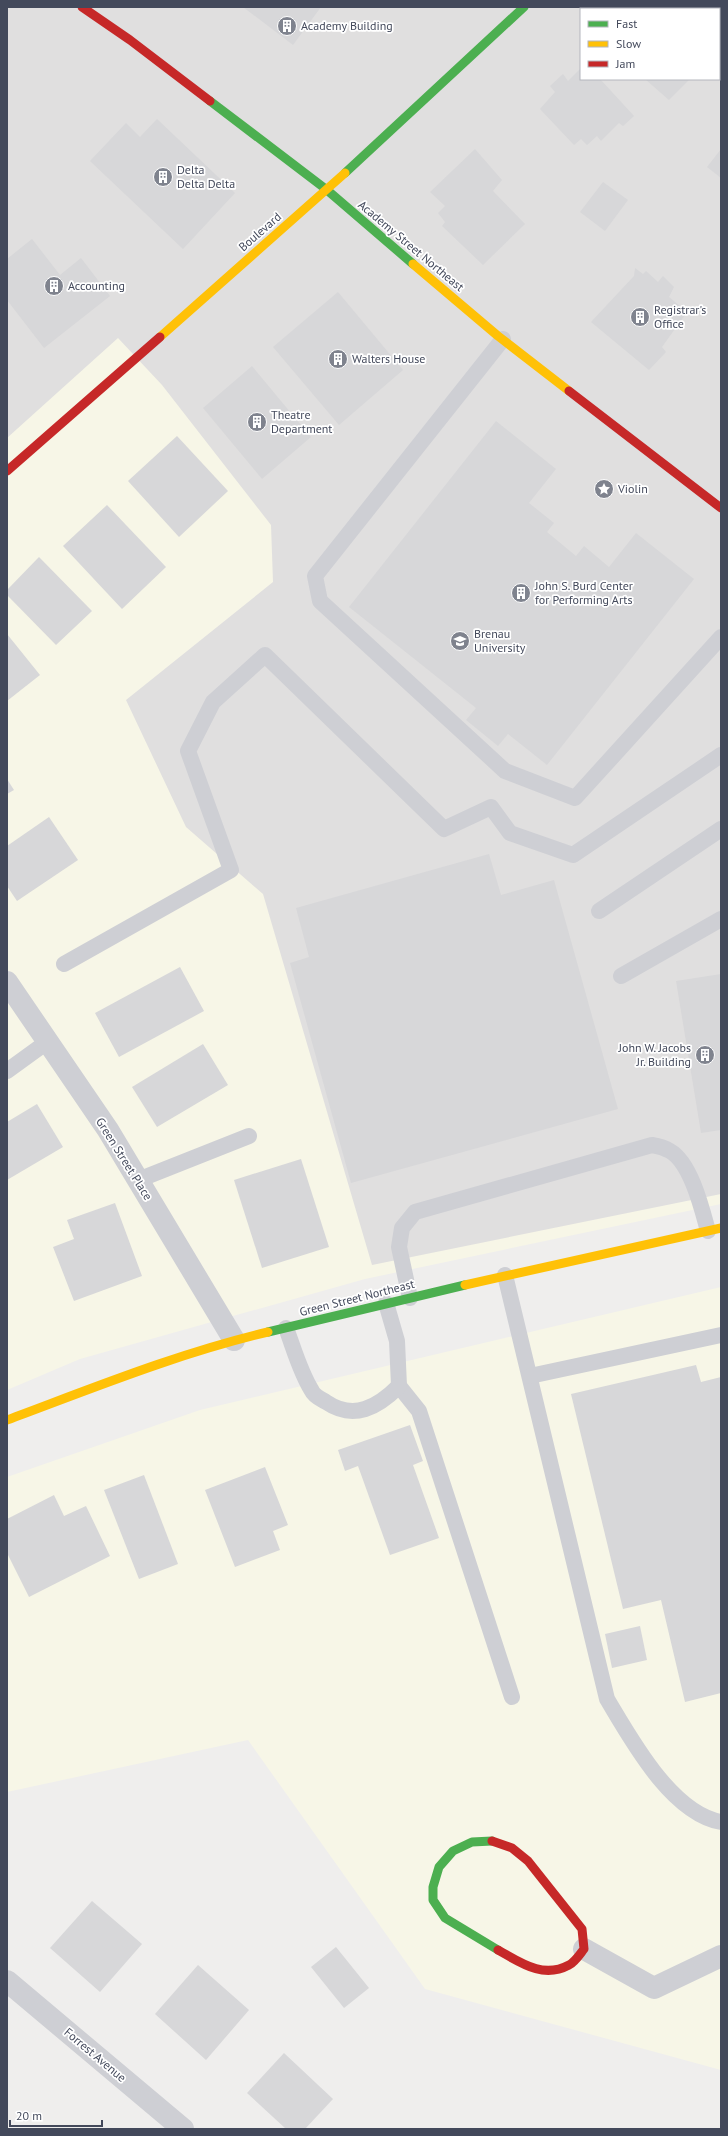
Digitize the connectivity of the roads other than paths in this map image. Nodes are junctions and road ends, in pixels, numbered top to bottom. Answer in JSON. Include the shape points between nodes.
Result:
{"nodes":[{"id":1,"x":82,"y":7,"type":"edge"},
{"id":2,"x":524,"y":7,"type":"edge"},
{"id":3,"x":327,"y":190,"type":"junction"},
{"id":4,"x":503,"y":340,"type":"junction"},
{"id":5,"x":7,"y":471,"type":"edge"},
{"id":6,"x":721,"y":508,"type":"edge"},
{"id":7,"x":721,"y":637,"type":"edge"},
{"id":8,"x":721,"y":755,"type":"edge"},
{"id":9,"x":721,"y":830,"type":"edge"},
{"id":10,"x":599,"y":911,"type":"dead end"},
{"id":11,"x":721,"y":919,"type":"edge"},
{"id":12,"x":64,"y":964,"type":"dead end"},
{"id":13,"x":621,"y":976,"type":"dead end"},
{"id":14,"x":7,"y":982,"type":"edge"},
{"id":15,"x":47,"y":1042,"type":"junction"},
{"id":16,"x":7,"y":1071,"type":"edge"},
{"id":17,"x":248,"y":1136,"type":"dead end"},
{"id":18,"x":138,"y":1180,"type":"junction"},
{"id":19,"x":714,"y":1230,"type":"edge"},
{"id":20,"x":505,"y":1275,"type":"junction"},
{"id":21,"x":410,"y":1298,"type":"junction"},
{"id":22,"x":386,"y":1304,"type":"junction"},
{"id":23,"x":286,"y":1328,"type":"junction"},
{"id":24,"x":721,"y":1335,"type":"edge"},
{"id":25,"x":234,"y":1340,"type":"junction"},
{"id":26,"x":530,"y":1376,"type":"junction"},
{"id":27,"x":399,"y":1386,"type":"junction"},
{"id":28,"x":7,"y":1420,"type":"edge"},
{"id":29,"x":512,"y":1697,"type":"dead end"},
{"id":30,"x":721,"y":1822,"type":"edge"},
{"id":31,"x":584,"y":1949,"type":"junction"},
{"id":32,"x":721,"y":1956,"type":"edge"},
{"id":33,"x":7,"y":1980,"type":"edge"},
{"id":34,"x":183,"y":2129,"type":"edge"}],
"edges":[{"from":1,"to":3,"type":"main road","name":"Academy Street Northeast","via":[[130,40]]},
{"from":2,"to":3,"type":"main road","name":"Boulevard"},
{"from":3,"to":4,"type":"main road","name":"Academy Street Northeast"},
{"from":3,"to":5,"type":"main road","name":"Boulevard"},
{"from":4,"to":6,"type":"main road","name":"Academy Street Northeast"},
{"from":4,"to":7,"type":"lane","via":[[315,576],[320,601],[504,771],[575,798]]},
{"from":8,"to":12,"type":"lane","via":[[573,855],[510,833],[491,807],[444,829],[265,655],[213,702],[188,751],[231,870]]},
{"from":9,"to":10,"type":"lane"},
{"from":11,"to":13,"type":"lane"},
{"from":14,"to":15,"type":"street","name":"Green Street Place"},
{"from":15,"to":16,"type":"lane"},
{"from":15,"to":18,"type":"street","name":"Green Street Place","via":[[108,1130]]},
{"from":17,"to":18,"type":"lane"},
{"from":18,"to":25,"type":"street","name":"Green Street Place"},
{"from":19,"to":20,"type":"main road","name":"Green Street Northeast"},
{"from":19,"to":21,"type":"lane","via":[[688,1172],[671,1151],[652,1144],[415,1212],[402,1228],[399,1247]]},
{"from":20,"to":21,"type":"main road","name":"Green Street Northeast"},
{"from":20,"to":26,"type":"lane"},
{"from":21,"to":22,"type":"main road","name":"Green Street Northeast"},
{"from":22,"to":23,"type":"main road","name":"Green Street Northeast"},
{"from":22,"to":27,"type":"lane","via":[[397,1341]]},
{"from":23,"to":25,"type":"main road","name":"Green Street Northeast"},
{"from":23,"to":27,"type":"lane","via":[[312,1393],[336,1409],[360,1412],[384,1401]]},
{"from":24,"to":26,"type":"lane"},
{"from":25,"to":28,"type":"main road","name":"Green Street Northeast"},
{"from":26,"to":30,"type":"lane","via":[[607,1699],[639,1753],[678,1798],[699,1813]]},
{"from":27,"to":29,"type":"lane","via":[[419,1410]]},
{"from":31,"to":31,"type":"main road","via":[[582,1929],[528,1861],[512,1848],[492,1841],[472,1842],[453,1851],[439,1867],[433,1887],[433,1900],[445,1918],[515,1961],[532,1969],[550,1971],[570,1965]]},
{"from":31,"to":32,"type":"street","via":[[654,1988]]},
{"from":33,"to":34,"type":"street","name":"Forrest Avenue"}]}
